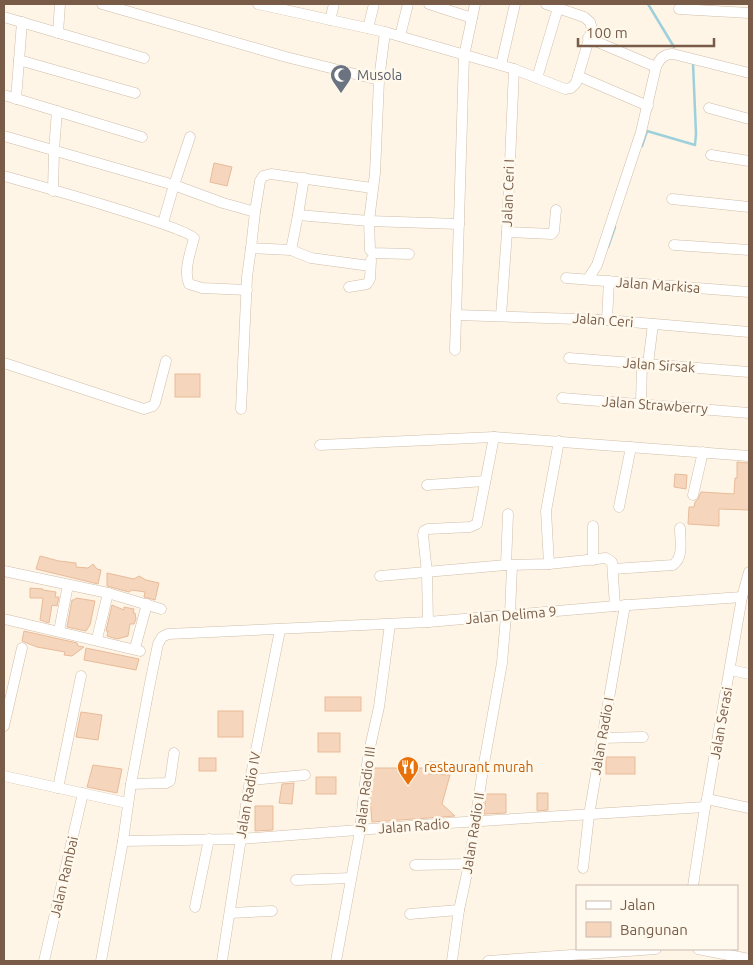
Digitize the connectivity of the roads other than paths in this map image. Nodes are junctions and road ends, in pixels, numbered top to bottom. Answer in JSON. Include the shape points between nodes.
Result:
{"nodes":[{"id":1,"x":60,"y":4,"type":"edge"},
{"id":2,"x":102,"y":4,"type":"edge"},
{"id":3,"x":258,"y":4,"type":"edge"},
{"id":4,"x":334,"y":4,"type":"edge"},
{"id":5,"x":374,"y":4,"type":"edge"},
{"id":6,"x":408,"y":4,"type":"edge"},
{"id":7,"x":429,"y":4,"type":"edge"},
{"id":8,"x":475,"y":4,"type":"edge"},
{"id":9,"x":515,"y":4,"type":"edge"},
{"id":10,"x":546,"y":4,"type":"edge"},
{"id":11,"x":293,"y":8,"type":"edge"},
{"id":12,"x":558,"y":8,"type":"junction"},
{"id":13,"x":679,"y":9,"type":"dead end"},
{"id":14,"x":749,"y":13,"type":"edge"},
{"id":15,"x":4,"y":17,"type":"edge"},
{"id":16,"x":472,"y":18,"type":"junction"},
{"id":17,"x":330,"y":20,"type":"junction"},
{"id":18,"x":22,"y":22,"type":"junction"},
{"id":19,"x":368,"y":28,"type":"junction"},
{"id":20,"x":385,"y":32,"type":"junction"},
{"id":21,"x":58,"y":33,"type":"junction"},
{"id":22,"x":400,"y":36,"type":"junction"},
{"id":23,"x":588,"y":38,"type":"junction"},
{"id":24,"x":464,"y":56,"type":"junction"},
{"id":25,"x":144,"y":58,"type":"dead end"},
{"id":26,"x":19,"y":60,"type":"junction"},
{"id":27,"x":501,"y":66,"type":"junction"},
{"id":28,"x":656,"y":66,"type":"junction"},
{"id":29,"x":514,"y":69,"type":"junction"},
{"id":30,"x":749,"y":73,"type":"edge"},
{"id":31,"x":578,"y":76,"type":"junction"},
{"id":32,"x":536,"y":78,"type":"junction"},
{"id":33,"x":379,"y":80,"type":"junction"},
{"id":34,"x":135,"y":93,"type":"dead end"},
{"id":35,"x":4,"y":96,"type":"edge"},
{"id":36,"x":16,"y":99,"type":"junction"},
{"id":37,"x":648,"y":106,"type":"junction"},
{"id":38,"x":709,"y":108,"type":"dead end"},
{"id":39,"x":57,"y":111,"type":"junction"},
{"id":40,"x":749,"y":118,"type":"edge"},
{"id":41,"x":4,"y":136,"type":"edge"},
{"id":42,"x":142,"y":136,"type":"dead end"},
{"id":43,"x":190,"y":138,"type":"dead end"},
{"id":44,"x":54,"y":150,"type":"junction"},
{"id":45,"x":711,"y":155,"type":"dead end"},
{"id":46,"x":749,"y":161,"type":"edge"},
{"id":47,"x":4,"y":176,"type":"edge"},
{"id":48,"x":304,"y":178,"type":"junction"},
{"id":49,"x":174,"y":185,"type":"junction"},
{"id":50,"x":372,"y":188,"type":"junction"},
{"id":51,"x":53,"y":191,"type":"junction"},
{"id":52,"x":672,"y":200,"type":"dead end"},
{"id":53,"x":749,"y":207,"type":"edge"},
{"id":54,"x":556,"y":210,"type":"dead end"},
{"id":55,"x":255,"y":212,"type":"junction"},
{"id":56,"x":298,"y":215,"type":"junction"},
{"id":57,"x":369,"y":221,"type":"junction"},
{"id":58,"x":163,"y":224,"type":"junction"},
{"id":59,"x":459,"y":224,"type":"junction"},
{"id":60,"x":507,"y":232,"type":"junction"},
{"id":61,"x":674,"y":245,"type":"dead end"},
{"id":62,"x":251,"y":248,"type":"junction"},
{"id":63,"x":291,"y":250,"type":"junction"},
{"id":64,"x":749,"y":250,"type":"edge"},
{"id":65,"x":371,"y":252,"type":"junction"},
{"id":66,"x":409,"y":254,"type":"dead end"},
{"id":67,"x":370,"y":266,"type":"junction"},
{"id":68,"x":566,"y":278,"type":"dead end"},
{"id":69,"x":588,"y":279,"type":"junction"},
{"id":70,"x":610,"y":281,"type":"junction"},
{"id":71,"x":349,"y":287,"type":"dead end"},
{"id":72,"x":247,"y":290,"type":"junction"},
{"id":73,"x":749,"y":292,"type":"edge"},
{"id":74,"x":456,"y":315,"type":"junction"},
{"id":75,"x":501,"y":316,"type":"junction"},
{"id":76,"x":607,"y":320,"type":"junction"},
{"id":77,"x":653,"y":324,"type":"junction"},
{"id":78,"x":749,"y":332,"type":"edge"},
{"id":79,"x":455,"y":350,"type":"dead end"},
{"id":80,"x":569,"y":358,"type":"dead end"},
{"id":81,"x":166,"y":362,"type":"dead end"},
{"id":82,"x":4,"y":363,"type":"edge"},
{"id":83,"x":645,"y":364,"type":"junction"},
{"id":84,"x":749,"y":372,"type":"edge"},
{"id":85,"x":562,"y":398,"type":"dead end"},
{"id":86,"x":641,"y":404,"type":"junction"},
{"id":87,"x":240,"y":409,"type":"dead end"},
{"id":88,"x":749,"y":413,"type":"edge"},
{"id":89,"x":494,"y":437,"type":"junction"},
{"id":90,"x":559,"y":441,"type":"junction"},
{"id":91,"x":320,"y":445,"type":"dead end"},
{"id":92,"x":631,"y":447,"type":"junction"},
{"id":93,"x":703,"y":452,"type":"junction"},
{"id":94,"x":749,"y":456,"type":"edge"},
{"id":95,"x":485,"y":481,"type":"junction"},
{"id":96,"x":427,"y":486,"type":"dead end"},
{"id":97,"x":693,"y":495,"type":"dead end"},
{"id":98,"x":618,"y":507,"type":"dead end"},
{"id":99,"x":508,"y":514,"type":"dead end"},
{"id":100,"x":593,"y":526,"type":"dead end"},
{"id":101,"x":680,"y":528,"type":"dead end"},
{"id":102,"x":593,"y":560,"type":"junction"},
{"id":103,"x":549,"y":564,"type":"junction"},
{"id":104,"x":509,"y":565,"type":"junction"},
{"id":105,"x":613,"y":569,"type":"junction"},
{"id":106,"x":4,"y":571,"type":"edge"},
{"id":107,"x":749,"y":572,"type":"edge"},
{"id":108,"x":427,"y":573,"type":"junction"},
{"id":109,"x":380,"y":576,"type":"dead end"},
{"id":110,"x":68,"y":585,"type":"junction"},
{"id":111,"x":108,"y":593,"type":"junction"},
{"id":112,"x":745,"y":594,"type":"edge"},
{"id":113,"x":147,"y":604,"type":"junction"},
{"id":114,"x":620,"y":605,"type":"junction"},
{"id":115,"x":161,"y":609,"type":"dead end"},
{"id":116,"x":508,"y":615,"type":"junction"},
{"id":117,"x":4,"y":619,"type":"edge"},
{"id":118,"x":428,"y":622,"type":"junction"},
{"id":119,"x":390,"y":624,"type":"junction"},
{"id":120,"x":58,"y":630,"type":"junction"},
{"id":121,"x":280,"y":630,"type":"junction"},
{"id":122,"x":96,"y":639,"type":"junction"},
{"id":123,"x":22,"y":648,"type":"dead end"},
{"id":124,"x":731,"y":670,"type":"junction"},
{"id":125,"x":749,"y":674,"type":"edge"},
{"id":126,"x":81,"y":676,"type":"dead end"},
{"id":127,"x":4,"y":726,"type":"edge"},
{"id":128,"x":643,"y":737,"type":"dead end"},
{"id":129,"x":601,"y":738,"type":"junction"},
{"id":130,"x":174,"y":753,"type":"dead end"},
{"id":131,"x":430,"y":767,"type":"dead end"},
{"id":132,"x":483,"y":769,"type":"junction"},
{"id":133,"x":305,"y":775,"type":"dead end"},
{"id":134,"x":4,"y":776,"type":"edge"},
{"id":135,"x":250,"y":780,"type":"junction"},
{"id":136,"x":131,"y":784,"type":"junction"},
{"id":137,"x":58,"y":788,"type":"junction"},
{"id":138,"x":83,"y":793,"type":"junction"},
{"id":139,"x":127,"y":803,"type":"junction"},
{"id":140,"x":706,"y":803,"type":"junction"},
{"id":141,"x":749,"y":808,"type":"edge"},
{"id":142,"x":589,"y":814,"type":"junction"},
{"id":143,"x":475,"y":822,"type":"junction"},
{"id":144,"x":360,"y":831,"type":"junction"},
{"id":145,"x":209,"y":839,"type":"junction"},
{"id":146,"x":241,"y":839,"type":"junction"},
{"id":147,"x":123,"y":841,"type":"junction"},
{"id":148,"x":469,"y":864,"type":"junction"},
{"id":149,"x":415,"y":865,"type":"dead end"},
{"id":150,"x":582,"y":868,"type":"dead end"},
{"id":151,"x":351,"y":878,"type":"junction"},
{"id":152,"x":296,"y":880,"type":"dead end"},
{"id":153,"x":693,"y":885,"type":"edge"},
{"id":154,"x":194,"y":907,"type":"dead end"},
{"id":155,"x":459,"y":910,"type":"junction"},
{"id":156,"x":272,"y":911,"type":"dead end"},
{"id":157,"x":230,"y":913,"type":"junction"},
{"id":158,"x":410,"y":914,"type":"dead end"},
{"id":159,"x":642,"y":950,"type":"edge"},
{"id":160,"x":703,"y":950,"type":"edge"},
{"id":161,"x":337,"y":958,"type":"edge"},
{"id":162,"x":749,"y":959,"type":"edge"},
{"id":163,"x":44,"y":961,"type":"edge"},
{"id":164,"x":101,"y":961,"type":"edge"},
{"id":165,"x":222,"y":961,"type":"edge"},
{"id":166,"x":452,"y":961,"type":"edge"},
{"id":167,"x":488,"y":961,"type":"edge"}],
"edges":[{"from":1,"to":21,"type":"street"},
{"from":2,"to":33,"type":"street"},
{"from":3,"to":11,"type":"street"},
{"from":4,"to":17,"type":"street"},
{"from":5,"to":19,"type":"street"},
{"from":6,"to":22,"type":"street"},
{"from":7,"to":16,"type":"street"},
{"from":8,"to":16,"type":"street"},
{"from":9,"to":27,"type":"street"},
{"from":10,"to":12,"type":"street"},
{"from":11,"to":17,"type":"street"},
{"from":12,"to":23,"type":"street","via":[[590,22],[592,29]]},
{"from":12,"to":32,"type":"street"},
{"from":13,"to":14,"type":"street"},
{"from":15,"to":18,"type":"street"},
{"from":16,"to":24,"type":"street"},
{"from":17,"to":19,"type":"street"},
{"from":18,"to":21,"type":"street"},
{"from":18,"to":26,"type":"street"},
{"from":19,"to":20,"type":"street"},
{"from":20,"to":22,"type":"street"},
{"from":20,"to":33,"type":"street"},
{"from":21,"to":25,"type":"street"},
{"from":22,"to":24,"type":"street"},
{"from":23,"to":28,"type":"street"},
{"from":23,"to":31,"type":"street"},
{"from":24,"to":27,"type":"street"},
{"from":24,"to":59,"type":"street"},
{"from":26,"to":34,"type":"street"},
{"from":26,"to":36,"type":"street"},
{"from":27,"to":29,"type":"street"},
{"from":28,"to":30,"type":"street","via":[[660,58],[673,54]]},
{"from":28,"to":37,"type":"street"},
{"from":29,"to":32,"type":"street"},
{"from":29,"to":60,"type":"street","name":"Jalan Ceri I"},
{"from":31,"to":32,"type":"street","via":[[572,88],[565,89]]},
{"from":31,"to":37,"type":"street"},
{"from":33,"to":50,"type":"street"},
{"from":35,"to":36,"type":"street"},
{"from":36,"to":39,"type":"street"},
{"from":37,"to":69,"type":"street","via":[[597,264]]},
{"from":38,"to":40,"type":"street"},
{"from":39,"to":42,"type":"street"},
{"from":39,"to":44,"type":"street"},
{"from":41,"to":44,"type":"street"},
{"from":43,"to":49,"type":"street"},
{"from":44,"to":49,"type":"street"},
{"from":44,"to":51,"type":"street"},
{"from":45,"to":46,"type":"street"},
{"from":47,"to":51,"type":"street"},
{"from":48,"to":50,"type":"street"},
{"from":48,"to":55,"type":"street","via":[[271,174],[262,177]]},
{"from":48,"to":56,"type":"street"},
{"from":49,"to":55,"type":"street"},
{"from":49,"to":58,"type":"street"},
{"from":50,"to":57,"type":"street"},
{"from":51,"to":58,"type":"street"},
{"from":52,"to":53,"type":"street"},
{"from":54,"to":60,"type":"street","via":[[552,234]]},
{"from":55,"to":62,"type":"street"},
{"from":56,"to":57,"type":"street"},
{"from":56,"to":63,"type":"street"},
{"from":57,"to":59,"type":"street"},
{"from":57,"to":65,"type":"street"},
{"from":58,"to":72,"type":"street","via":[[194,237],[187,272],[189,284],[202,288]]},
{"from":59,"to":74,"type":"street"},
{"from":60,"to":75,"type":"street","name":"Jalan Ceri I"},
{"from":61,"to":64,"type":"street"},
{"from":62,"to":63,"type":"street"},
{"from":62,"to":72,"type":"street"},
{"from":63,"to":67,"type":"street","via":[[312,258]]},
{"from":65,"to":66,"type":"street"},
{"from":65,"to":67,"type":"street"},
{"from":67,"to":71,"type":"street","via":[[367,284]]},
{"from":68,"to":69,"type":"street","name":"Jalan Markisa"},
{"from":69,"to":70,"type":"street","name":"Jalan Markisa"},
{"from":70,"to":73,"type":"street","name":"Jalan Markisa"},
{"from":70,"to":76,"type":"street"},
{"from":72,"to":87,"type":"street"},
{"from":74,"to":75,"type":"street","name":"Jalan Ceri"},
{"from":74,"to":79,"type":"street"},
{"from":75,"to":76,"type":"street","name":"Jalan Ceri"},
{"from":76,"to":77,"type":"street","name":"Jalan Ceri"},
{"from":77,"to":78,"type":"street","name":"Jalan Ceri"},
{"from":77,"to":83,"type":"street"},
{"from":80,"to":83,"type":"street","name":"Jalan Sirsak"},
{"from":81,"to":82,"type":"street","via":[[155,403],[144,409]]},
{"from":83,"to":84,"type":"street","name":"Jalan Sirsak"},
{"from":83,"to":86,"type":"street"},
{"from":85,"to":86,"type":"street","name":"Jalan Strawberry"},
{"from":86,"to":88,"type":"street","name":"Jalan Strawberry"},
{"from":89,"to":90,"type":"street"},
{"from":89,"to":91,"type":"street"},
{"from":89,"to":95,"type":"street"},
{"from":90,"to":92,"type":"street"},
{"from":90,"to":103,"type":"street","via":[[546,512]]},
{"from":92,"to":93,"type":"street"},
{"from":92,"to":98,"type":"street"},
{"from":93,"to":94,"type":"street"},
{"from":93,"to":97,"type":"street"},
{"from":95,"to":96,"type":"street"},
{"from":95,"to":108,"type":"street","via":[[477,524],[424,531]]},
{"from":99,"to":104,"type":"street","name":"Jalan Radio II"},
{"from":100,"to":102,"type":"street"},
{"from":101,"to":105,"type":"street","via":[[680,556],[673,566]]},
{"from":102,"to":103,"type":"street"},
{"from":102,"to":105,"type":"street","via":[[610,559]]},
{"from":103,"to":104,"type":"street"},
{"from":104,"to":108,"type":"street"},
{"from":104,"to":116,"type":"street","name":"Jalan Radio II"},
{"from":105,"to":114,"type":"street","name":"Jalan Radio I"},
{"from":106,"to":110,"type":"street"},
{"from":107,"to":112,"type":"street","name":"Jalan Serasi"},
{"from":108,"to":109,"type":"street"},
{"from":108,"to":118,"type":"street"},
{"from":110,"to":111,"type":"street"},
{"from":110,"to":120,"type":"street"},
{"from":111,"to":113,"type":"street"},
{"from":111,"to":122,"type":"street"},
{"from":112,"to":114,"type":"street","name":"Jalan Delima 9"},
{"from":112,"to":124,"type":"street","name":"Jalan Serasi"},
{"from":113,"to":115,"type":"street"},
{"from":113,"to":122,"type":"street","via":[[137,650]]},
{"from":114,"to":116,"type":"street","name":"Jalan Delima 9"},
{"from":114,"to":129,"type":"street","name":"Jalan Radio I"},
{"from":116,"to":118,"type":"street","name":"Jalan Delima 9"},
{"from":116,"to":132,"type":"street","name":"Jalan Radio II"},
{"from":117,"to":120,"type":"street"},
{"from":118,"to":119,"type":"street","name":"Jalan Delima 9"},
{"from":119,"to":121,"type":"street","name":"Jalan Delima 9"},
{"from":119,"to":144,"type":"street","name":"Jalan Radio III","via":[[379,707],[368,756]]},
{"from":120,"to":122,"type":"street"},
{"from":121,"to":135,"type":"street","name":"Jalan Radio IV"},
{"from":121,"to":136,"type":"street","name":"Jalan Delima 9","via":[[168,634],[162,637]]},
{"from":123,"to":127,"type":"street"},
{"from":124,"to":125,"type":"street"},
{"from":124,"to":140,"type":"street","name":"Jalan Serasi"},
{"from":126,"to":137,"type":"street"},
{"from":128,"to":129,"type":"street"},
{"from":129,"to":142,"type":"street","name":"Jalan Radio I"},
{"from":130,"to":136,"type":"street","via":[[170,781]]},
{"from":131,"to":132,"type":"street"},
{"from":132,"to":143,"type":"street","name":"Jalan Radio II"},
{"from":133,"to":135,"type":"street"},
{"from":134,"to":137,"type":"street"},
{"from":135,"to":146,"type":"street","name":"Jalan Radio IV"},
{"from":136,"to":139,"type":"street"},
{"from":137,"to":138,"type":"street"},
{"from":138,"to":139,"type":"street"},
{"from":138,"to":163,"type":"street","name":"Jalan Rambai"},
{"from":139,"to":147,"type":"street"},
{"from":140,"to":141,"type":"street","name":"Jalan Radio"},
{"from":140,"to":142,"type":"street","name":"Jalan Radio"},
{"from":140,"to":153,"type":"street","name":"Jalan Serasi"},
{"from":142,"to":143,"type":"street","name":"Jalan Radio"},
{"from":142,"to":150,"type":"street","name":"Jalan Radio I"},
{"from":143,"to":144,"type":"street","name":"Jalan Radio"},
{"from":143,"to":148,"type":"street","name":"Jalan Radio II"},
{"from":144,"to":146,"type":"street","name":"Jalan Radio"},
{"from":144,"to":151,"type":"street","name":"Jalan Radio III"},
{"from":145,"to":146,"type":"street","name":"Jalan Radio"},
{"from":145,"to":147,"type":"street","name":"Jalan Radio"},
{"from":145,"to":154,"type":"street"},
{"from":146,"to":157,"type":"street","name":"Jalan Radio IV"},
{"from":147,"to":164,"type":"street"},
{"from":148,"to":149,"type":"street"},
{"from":148,"to":155,"type":"street","name":"Jalan Radio II"},
{"from":151,"to":152,"type":"street"},
{"from":151,"to":161,"type":"street","name":"Jalan Radio III"},
{"from":155,"to":158,"type":"street"},
{"from":155,"to":166,"type":"street","name":"Jalan Radio II"},
{"from":156,"to":157,"type":"street"},
{"from":157,"to":165,"type":"street","name":"Jalan Radio IV"},
{"from":159,"to":167,"type":"street"},
{"from":160,"to":162,"type":"street"}]}
